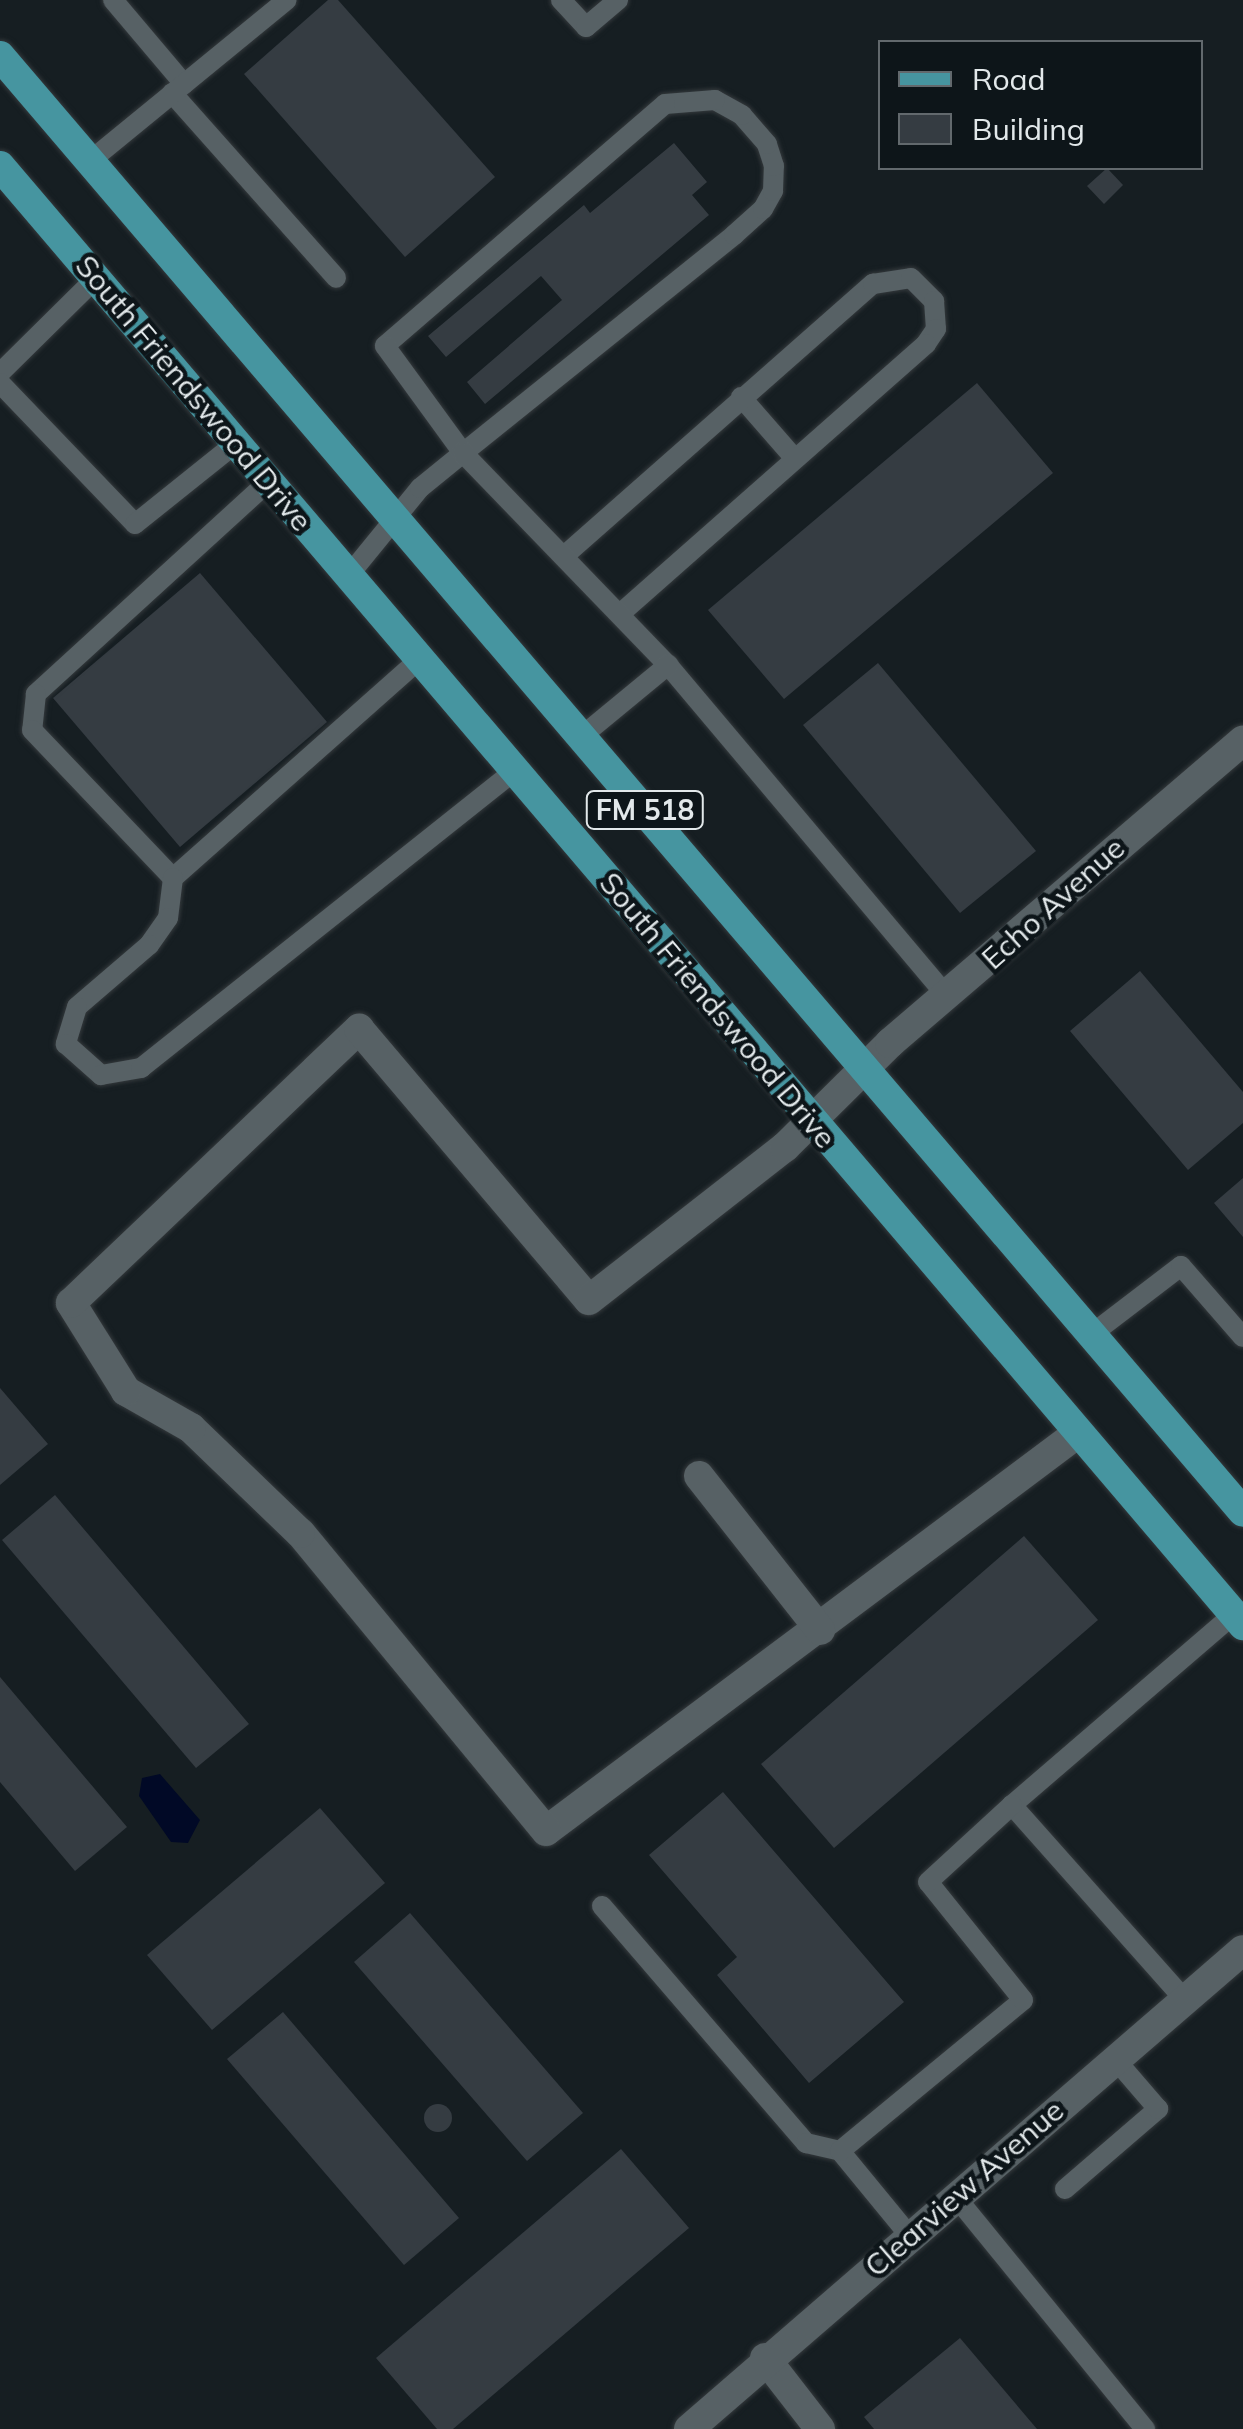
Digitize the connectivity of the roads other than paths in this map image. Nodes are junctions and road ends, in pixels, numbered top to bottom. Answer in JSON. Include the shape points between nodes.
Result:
{"nodes":[{"id":1,"x":113,"y":0,"type":"edge"},
{"id":2,"x":287,"y":0,"type":"edge"},
{"id":3,"x":561,"y":0,"type":"edge"},
{"id":4,"x":618,"y":0,"type":"edge"},
{"id":5,"x":0,"y":56,"type":"edge"},
{"id":6,"x":178,"y":89,"type":"junction"},
{"id":7,"x":90,"y":161,"type":"junction"},
{"id":8,"x":0,"y":166,"type":"edge"},
{"id":9,"x":96,"y":278,"type":"junction"},
{"id":10,"x":336,"y":278,"type":"dead end"},
{"id":11,"x":0,"y":373,"type":"edge"},
{"id":12,"x":0,"y":383,"type":"edge"},
{"id":13,"x":741,"y":397,"type":"junction"},
{"id":14,"x":236,"y":444,"type":"junction"},
{"id":15,"x":463,"y":453,"type":"junction"},
{"id":16,"x":795,"y":459,"type":"junction"},
{"id":17,"x":268,"y":480,"type":"junction"},
{"id":18,"x":394,"y":515,"type":"junction"},
{"id":19,"x":564,"y":556,"type":"junction"},
{"id":20,"x":349,"y":575,"type":"junction"},
{"id":21,"x":621,"y":613,"type":"junction"},
{"id":22,"x":420,"y":659,"type":"junction"},
{"id":23,"x":668,"y":665,"type":"junction"},
{"id":24,"x":582,"y":736,"type":"junction"},
{"id":25,"x":1243,"y":740,"type":"edge"},
{"id":26,"x":515,"y":771,"type":"junction"},
{"id":27,"x":173,"y":878,"type":"junction"},
{"id":28,"x":948,"y":998,"type":"junction"},
{"id":29,"x":865,"y":1068,"type":"junction"},
{"id":30,"x":812,"y":1120,"type":"junction"},
{"id":31,"x":1092,"y":1334,"type":"junction"},
{"id":32,"x":1243,"y":1337,"type":"edge"},
{"id":33,"x":1078,"y":1432,"type":"junction"},
{"id":34,"x":699,"y":1476,"type":"dead end"},
{"id":35,"x":1241,"y":1506,"type":"edge"},
{"id":36,"x":1238,"y":1620,"type":"edge"},
{"id":37,"x":820,"y":1630,"type":"junction"},
{"id":38,"x":1012,"y":1804,"type":"junction"},
{"id":39,"x":602,"y":1906,"type":"dead end"},
{"id":40,"x":1243,"y":1950,"type":"edge"},
{"id":41,"x":1185,"y":2000,"type":"junction"},
{"id":42,"x":1115,"y":2059,"type":"junction"},
{"id":43,"x":840,"y":2151,"type":"junction"},
{"id":44,"x":1065,"y":2189,"type":"dead end"},
{"id":45,"x":955,"y":2196,"type":"junction"},
{"id":46,"x":909,"y":2235,"type":"junction"},
{"id":47,"x":765,"y":2358,"type":"junction"},
{"id":48,"x":689,"y":2429,"type":"edge"},
{"id":49,"x":820,"y":2429,"type":"edge"},
{"id":50,"x":1145,"y":2429,"type":"edge"}],
"edges":[{"from":1,"to":6,"type":"lane"},
{"from":2,"to":6,"type":"lane"},
{"from":3,"to":4,"type":"lane","via":[[586,26]]},
{"from":5,"to":7,"type":"main road","number":"FM 518"},
{"from":6,"to":7,"type":"lane"},
{"from":6,"to":10,"type":"lane"},
{"from":7,"to":18,"type":"main road","number":"FM 518"},
{"from":8,"to":9,"type":"main road","name":"South Friendswood Drive","number":"FM 518"},
{"from":9,"to":11,"type":"lane"},
{"from":9,"to":14,"type":"main road","name":"South Friendswood Drive","number":"FM 518"},
{"from":12,"to":14,"type":"lane","via":[[135,524]]},
{"from":13,"to":16,"type":"lane"},
{"from":13,"to":16,"type":"lane","via":[[873,284],[911,278],[934,301],[936,328],[926,344]]},
{"from":13,"to":19,"type":"lane"},
{"from":14,"to":17,"type":"main road","name":"South Friendswood Drive","number":"FM 518"},
{"from":15,"to":15,"type":"lane","via":[[763,210],[774,191],[774,166],[767,144],[742,115],[715,100],[665,104],[385,346]]},
{"from":15,"to":18,"type":"lane"},
{"from":15,"to":19,"type":"lane"},
{"from":16,"to":21,"type":"lane"},
{"from":17,"to":20,"type":"main road","name":"South Friendswood Drive","number":"FM 518"},
{"from":17,"to":27,"type":"lane","via":[[36,694],[32,730]]},
{"from":18,"to":20,"type":"lane"},
{"from":18,"to":24,"type":"main road","number":"FM 518"},
{"from":19,"to":21,"type":"lane"},
{"from":20,"to":22,"type":"main road","name":"South Friendswood Drive","number":"FM 518"},
{"from":21,"to":23,"type":"lane"},
{"from":22,"to":26,"type":"main road","name":"South Friendswood Drive","number":"FM 518"},
{"from":22,"to":27,"type":"lane"},
{"from":23,"to":24,"type":"lane"},
{"from":23,"to":28,"type":"lane"},
{"from":24,"to":29,"type":"main road","number":"FM 518"},
{"from":25,"to":28,"type":"street","name":"Echo Avenue"},
{"from":26,"to":27,"type":"lane","via":[[141,1068],[101,1076],[66,1044],[77,1007],[149,945],[168,918]]},
{"from":26,"to":30,"type":"main road","name":"South Friendswood Drive","number":"FM 518"},
{"from":28,"to":29,"type":"street","name":"Echo Avenue"},
{"from":29,"to":30,"type":"street","name":"Echo Avenue"},
{"from":29,"to":31,"type":"main road","number":"FM 518"},
{"from":30,"to":33,"type":"main road","name":"South Friendswood Drive","number":"FM 518"},
{"from":30,"to":37,"type":"street","name":"Echo Avenue","via":[[589,1300],[359,1028],[72,1303],[126,1391],[191,1428],[300,1532],[546,1831]]},
{"from":31,"to":32,"type":"lane","via":[[1181,1266]]},
{"from":31,"to":35,"type":"main road","number":"FM 518"},
{"from":33,"to":36,"type":"main road","name":"South Friendswood Drive","number":"FM 518"},
{"from":33,"to":37,"type":"street"},
{"from":34,"to":37,"type":"street"},
{"from":36,"to":38,"type":"lane"},
{"from":38,"to":41,"type":"lane"},
{"from":38,"to":43,"type":"lane","via":[[928,1882],[1023,2000]]},
{"from":39,"to":43,"type":"lane","via":[[806,2143]]},
{"from":40,"to":41,"type":"street","name":"Clearview Avenue"},
{"from":41,"to":42,"type":"street","name":"Clearview Avenue"},
{"from":42,"to":44,"type":"lane","via":[[1158,2109]]},
{"from":42,"to":45,"type":"street","name":"Clearview Avenue"},
{"from":43,"to":46,"type":"lane"},
{"from":45,"to":46,"type":"street","name":"Clearview Avenue"},
{"from":45,"to":50,"type":"lane"},
{"from":46,"to":47,"type":"street","name":"Clearview Avenue"},
{"from":47,"to":48,"type":"street","name":"Clearview Avenue"},
{"from":47,"to":49,"type":"street"}]}
